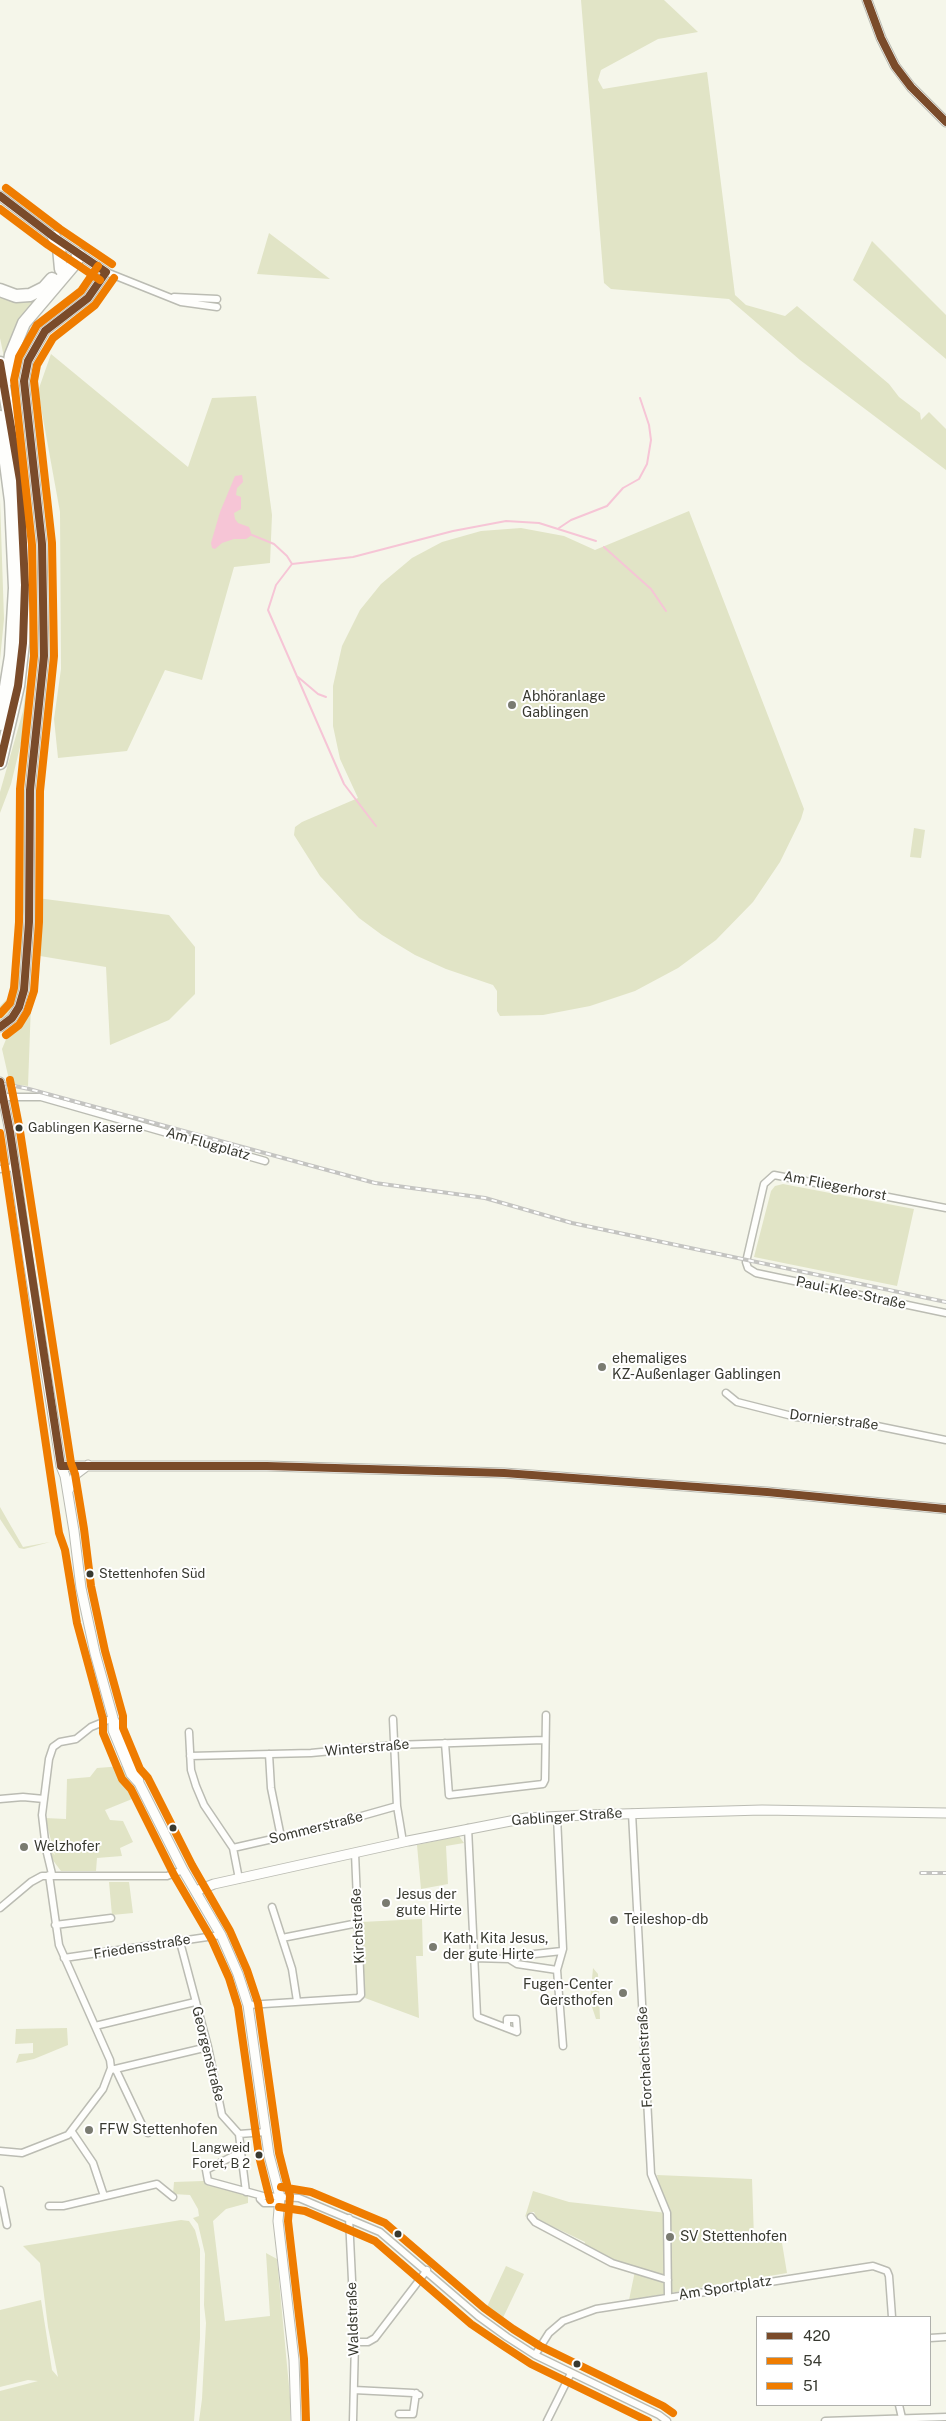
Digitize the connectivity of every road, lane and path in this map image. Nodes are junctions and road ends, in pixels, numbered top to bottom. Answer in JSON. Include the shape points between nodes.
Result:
{"nodes":[{"id":1,"x":867,"y":0,"type":"edge"},
{"id":2,"x":946,"y":122,"type":"edge"},
{"id":3,"x":0,"y":196,"type":"edge"},
{"id":4,"x":54,"y":237,"type":"junction"},
{"id":5,"x":79,"y":255,"type":"junction"},
{"id":6,"x":60,"y":269,"type":"junction"},
{"id":7,"x":106,"y":272,"type":"junction"},
{"id":8,"x":0,"y":290,"type":"edge"},
{"id":9,"x":168,"y":296,"type":"junction"},
{"id":10,"x":217,"y":300,"type":"dead end"},
{"id":11,"x":217,"y":307,"type":"dead end"},
{"id":12,"x":0,"y":363,"type":"edge"},
{"id":13,"x":6,"y":390,"type":"junction"},
{"id":14,"x":0,"y":417,"type":"edge"},
{"id":15,"x":0,"y":724,"type":"edge"},
{"id":16,"x":0,"y":764,"type":"edge"},
{"id":17,"x":0,"y":1027,"type":"edge"},
{"id":18,"x":0,"y":1082,"type":"edge"},
{"id":19,"x":4,"y":1097,"type":"junction"},
{"id":20,"x":266,"y":1160,"type":"dead end"},
{"id":21,"x":15,"y":1168,"type":"junction"},
{"id":22,"x":0,"y":1169,"type":"edge"},
{"id":23,"x":946,"y":1208,"type":"edge"},
{"id":24,"x":756,"y":1273,"type":"joint"},
{"id":25,"x":946,"y":1314,"type":"edge"},
{"id":26,"x":726,"y":1393,"type":"dead end"},
{"id":27,"x":946,"y":1440,"type":"edge"},
{"id":28,"x":88,"y":1465,"type":"junction"},
{"id":29,"x":61,"y":1468,"type":"junction"},
{"id":30,"x":68,"y":1494,"type":"junction"},
{"id":31,"x":946,"y":1509,"type":"edge"},
{"id":32,"x":75,"y":1547,"type":"junction"},
{"id":33,"x":546,"y":1715,"type":"dead end"},
{"id":34,"x":113,"y":1718,"type":"junction"},
{"id":35,"x":393,"y":1719,"type":"dead end"},
{"id":36,"x":189,"y":1732,"type":"dead end"},
{"id":37,"x":544,"y":1740,"type":"junction"},
{"id":38,"x":445,"y":1743,"type":"junction"},
{"id":39,"x":394,"y":1745,"type":"junction"},
{"id":40,"x":269,"y":1754,"type":"junction"},
{"id":41,"x":190,"y":1756,"type":"junction"},
{"id":42,"x":0,"y":1799,"type":"edge"},
{"id":43,"x":44,"y":1799,"type":"junction"},
{"id":44,"x":397,"y":1806,"type":"junction"},
{"id":45,"x":632,"y":1813,"type":"junction"},
{"id":46,"x":946,"y":1813,"type":"edge"},
{"id":47,"x":557,"y":1816,"type":"junction"},
{"id":48,"x":468,"y":1828,"type":"junction"},
{"id":49,"x":281,"y":1837,"type":"junction"},
{"id":50,"x":403,"y":1842,"type":"junction"},
{"id":51,"x":234,"y":1848,"type":"junction"},
{"id":52,"x":355,"y":1854,"type":"junction"},
{"id":53,"x":183,"y":1870,"type":"junction"},
{"id":54,"x":50,"y":1875,"type":"junction"},
{"id":55,"x":239,"y":1879,"type":"junction"},
{"id":56,"x":196,"y":1891,"type":"junction"},
{"id":57,"x":272,"y":1907,"type":"dead end"},
{"id":58,"x":0,"y":1908,"type":"edge"},
{"id":59,"x":111,"y":1918,"type":"dead end"},
{"id":60,"x":358,"y":1923,"type":"junction"},
{"id":61,"x":55,"y":1924,"type":"junction"},
{"id":62,"x":221,"y":1935,"type":"junction"},
{"id":63,"x":282,"y":1938,"type":"junction"},
{"id":64,"x":180,"y":1942,"type":"junction"},
{"id":65,"x":562,"y":1951,"type":"junction"},
{"id":66,"x":64,"y":1958,"type":"junction"},
{"id":67,"x":474,"y":1958,"type":"junction"},
{"id":68,"x":509,"y":1959,"type":"junction"},
{"id":69,"x":557,"y":1970,"type":"junction"},
{"id":70,"x":296,"y":2001,"type":"junction"},
{"id":71,"x":195,"y":2002,"type":"junction"},
{"id":72,"x":248,"y":2005,"type":"junction"},
{"id":73,"x":95,"y":2026,"type":"junction"},
{"id":74,"x":507,"y":2028,"type":"dead end"},
{"id":75,"x":564,"y":2046,"type":"dead end"},
{"id":76,"x":208,"y":2047,"type":"junction"},
{"id":77,"x":113,"y":2070,"type":"junction"},
{"id":78,"x":72,"y":2132,"type":"junction"},
{"id":79,"x":266,"y":2132,"type":"junction"},
{"id":80,"x":148,"y":2133,"type":"dead end"},
{"id":81,"x":239,"y":2134,"type":"junction"},
{"id":82,"x":0,"y":2152,"type":"edge"},
{"id":83,"x":241,"y":2152,"type":"junction"},
{"id":84,"x":0,"y":2190,"type":"edge"},
{"id":85,"x":246,"y":2192,"type":"junction"},
{"id":86,"x":104,"y":2196,"type":"junction"},
{"id":87,"x":173,"y":2197,"type":"dead end"},
{"id":88,"x":280,"y":2200,"type":"junction"},
{"id":89,"x":48,"y":2206,"type":"dead end"},
{"id":90,"x":531,"y":2217,"type":"dead end"},
{"id":91,"x":348,"y":2218,"type":"junction"},
{"id":92,"x":7,"y":2225,"type":"dead end"},
{"id":93,"x":427,"y":2270,"type":"junction"},
{"id":94,"x":668,"y":2280,"type":"junction"},
{"id":95,"x":668,"y":2298,"type":"junction"},
{"id":96,"x":892,"y":2316,"type":"edge"},
{"id":97,"x":931,"y":2338,"type":"edge"},
{"id":98,"x":946,"y":2338,"type":"edge"},
{"id":99,"x":355,"y":2342,"type":"junction"},
{"id":100,"x":535,"y":2355,"type":"junction"},
{"id":101,"x":571,"y":2373,"type":"junction"},
{"id":102,"x":354,"y":2390,"type":"junction"},
{"id":103,"x":899,"y":2406,"type":"edge"},
{"id":104,"x":399,"y":2414,"type":"dead end"},
{"id":105,"x":946,"y":2416,"type":"edge"},
{"id":106,"x":902,"y":2418,"type":"junction"},
{"id":107,"x":296,"y":2421,"type":"edge"},
{"id":108,"x":353,"y":2421,"type":"edge"},
{"id":109,"x":547,"y":2421,"type":"edge"},
{"id":110,"x":667,"y":2421,"type":"edge"},
{"id":111,"x":825,"y":2421,"type":"edge"},
{"id":112,"x":846,"y":2421,"type":"edge"}],
"edges":[{"from":1,"to":2,"type":"street","via":[[896,66],[916,94]]},
{"from":3,"to":4,"type":"street"},
{"from":4,"to":5,"type":"street"},
{"from":4,"to":6,"type":"highway","via":[[59,248]]},
{"from":5,"to":6,"type":"highway","via":[[68,259]]},
{"from":5,"to":7,"type":"street"},
{"from":5,"to":13,"type":"highway","via":[[24,323],[11,355]]},
{"from":6,"to":8,"type":"highway","via":[[44,288],[30,295],[16,296]]},
{"from":7,"to":9,"type":"street"},
{"from":7,"to":17,"type":"street","via":[[88,298],[45,331],[28,361],[24,381],[42,544],[44,656],[30,790],[24,990],[12,1018]]},
{"from":9,"to":10,"type":"street"},
{"from":9,"to":11,"type":"street","via":[[194,306]]},
{"from":12,"to":13,"type":"highway"},
{"from":13,"to":16,"type":"highway","via":[[22,502],[25,585],[18,686]]},
{"from":14,"to":15,"type":"highway","via":[[11,494],[15,568],[11,656]]},
{"from":18,"to":19,"type":"street"},
{"from":19,"to":20,"type":"street","name":"Am Flugplatz","via":[[41,1097]]},
{"from":19,"to":21,"type":"street"},
{"from":21,"to":22,"type":"street"},
{"from":21,"to":29,"type":"street"},
{"from":23,"to":24,"type":"street","name":"Am Fliegerhorst","via":[[774,1175],[764,1184],[746,1260],[748,1268]]},
{"from":24,"to":25,"type":"street","name":"Paul-Klee-Straße"},
{"from":26,"to":27,"type":"street","name":"Dornierstraße","via":[[737,1402],[796,1417],[877,1426]]},
{"from":28,"to":29,"type":"street"},
{"from":28,"to":30,"type":"street","via":[[72,1478]]},
{"from":28,"to":31,"type":"street","via":[[495,1473],[649,1482]]},
{"from":29,"to":30,"type":"street"},
{"from":29,"to":32,"type":"street","via":[[69,1532]]},
{"from":30,"to":32,"type":"street"},
{"from":32,"to":34,"type":"street","via":[[87,1621]]},
{"from":33,"to":37,"type":"street"},
{"from":34,"to":43,"type":"street","via":[[91,1727],[83,1736],[53,1747]]},
{"from":34,"to":53,"type":"street","via":[[113,1730],[131,1774],[139,1783]]},
{"from":35,"to":39,"type":"street"},
{"from":36,"to":41,"type":"street"},
{"from":37,"to":38,"type":"street","name":"Winterstraße"},
{"from":37,"to":38,"type":"street","via":[[545,1780],[542,1784],[452,1795],[448,1792]]},
{"from":38,"to":39,"type":"street","name":"Winterstraße"},
{"from":39,"to":40,"type":"street","name":"Winterstraße"},
{"from":39,"to":44,"type":"street"},
{"from":40,"to":41,"type":"street","name":"Winterstraße"},
{"from":40,"to":49,"type":"street","via":[[271,1788]]},
{"from":41,"to":51,"type":"street","via":[[191,1770],[204,1805]]},
{"from":42,"to":43,"type":"street"},
{"from":43,"to":54,"type":"street","via":[[44,1831]]},
{"from":44,"to":49,"type":"street","name":"Sommerstraße"},
{"from":44,"to":50,"type":"street"},
{"from":45,"to":46,"type":"street","name":"Gablinger Straße","via":[[762,1810]]},
{"from":45,"to":47,"type":"street","name":"Gablinger Straße"},
{"from":45,"to":94,"type":"street","name":"Forchachstraße","via":[[651,2174],[668,2213]]},
{"from":47,"to":48,"type":"street","name":"Gablinger Straße"},
{"from":47,"to":65,"type":"street"},
{"from":48,"to":50,"type":"street","name":"Gablinger Straße"},
{"from":48,"to":67,"type":"street"},
{"from":49,"to":51,"type":"street","name":"Sommerstraße"},
{"from":50,"to":52,"type":"street","name":"Gablinger Straße"},
{"from":51,"to":55,"type":"street"},
{"from":52,"to":55,"type":"street","name":"Gablinger Straße"},
{"from":52,"to":60,"type":"street","name":"Kirchstraße"},
{"from":53,"to":54,"type":"street","via":[[167,1876]]},
{"from":53,"to":56,"type":"street"},
{"from":54,"to":58,"type":"street","via":[[37,1878]]},
{"from":54,"to":61,"type":"street"},
{"from":55,"to":56,"type":"street","name":"Gablinger Straße"},
{"from":56,"to":62,"type":"street"},
{"from":57,"to":63,"type":"street"},
{"from":59,"to":61,"type":"street"},
{"from":60,"to":63,"type":"street"},
{"from":60,"to":70,"type":"street","name":"Kirchstraße","via":[[361,1995],[358,1998]]},
{"from":61,"to":66,"type":"street"},
{"from":62,"to":64,"type":"street","name":"Friedensstraße"},
{"from":62,"to":72,"type":"street"},
{"from":63,"to":70,"type":"street","via":[[294,1978]]},
{"from":64,"to":66,"type":"street","name":"Friedensstraße"},
{"from":64,"to":71,"type":"street","name":"Georgenstraße"},
{"from":65,"to":68,"type":"street"},
{"from":65,"to":69,"type":"street"},
{"from":66,"to":73,"type":"street"},
{"from":67,"to":68,"type":"street"},
{"from":67,"to":74,"type":"street","via":[[477,2016]]},
{"from":68,"to":69,"type":"street","via":[[517,1964]]},
{"from":69,"to":75,"type":"street"},
{"from":70,"to":72,"type":"street"},
{"from":71,"to":73,"type":"street"},
{"from":71,"to":76,"type":"street","name":"Georgenstraße"},
{"from":72,"to":79,"type":"street"},
{"from":73,"to":77,"type":"street"},
{"from":76,"to":77,"type":"street"},
{"from":76,"to":81,"type":"street","name":"Georgenstraße","via":[[222,2115]]},
{"from":77,"to":78,"type":"street"},
{"from":77,"to":80,"type":"street"},
{"from":78,"to":82,"type":"street","via":[[63,2139],[22,2153]]},
{"from":78,"to":86,"type":"street","via":[[93,2163]]},
{"from":79,"to":81,"type":"street"},
{"from":79,"to":88,"type":"street"},
{"from":81,"to":83,"type":"street"},
{"from":83,"to":85,"type":"street"},
{"from":83,"to":85,"type":"street","via":[[206,2170],[206,2173],[208,2181]]},
{"from":84,"to":92,"type":"street"},
{"from":85,"to":88,"type":"street"},
{"from":86,"to":87,"type":"street","via":[[156,2184]]},
{"from":86,"to":89,"type":"street","via":[[63,2206]]},
{"from":88,"to":91,"type":"street","via":[[299,2198]]},
{"from":88,"to":107,"type":"street","via":[[278,2221],[294,2360]]},
{"from":90,"to":94,"type":"street","via":[[612,2264]]},
{"from":91,"to":93,"type":"street","via":[[380,2232]]},
{"from":91,"to":99,"type":"street","name":"Waldstraße"},
{"from":93,"to":99,"type":"street","via":[[375,2338],[368,2342]]},
{"from":93,"to":100,"type":"street","via":[[481,2319]]},
{"from":94,"to":95,"type":"street","name":"Forchachstraße"},
{"from":95,"to":96,"type":"street","name":"Am Sportplatz","via":[[873,2266],[887,2271],[889,2276]]},
{"from":95,"to":100,"type":"street","name":"Am Sportplatz","via":[[596,2309],[571,2317],[549,2333]]},
{"from":97,"to":98,"type":"street"},
{"from":99,"to":102,"type":"street","name":"Waldstraße"},
{"from":100,"to":101,"type":"street"},
{"from":101,"to":109,"type":"street"},
{"from":101,"to":110,"type":"street"},
{"from":102,"to":104,"type":"street","via":[[418,2394],[413,2414]]},
{"from":102,"to":108,"type":"street","name":"Waldstraße"},
{"from":103,"to":106,"type":"street"},
{"from":105,"to":106,"type":"street"},
{"from":106,"to":112,"type":"street"},
{"from":111,"to":112,"type":"street"}]}
